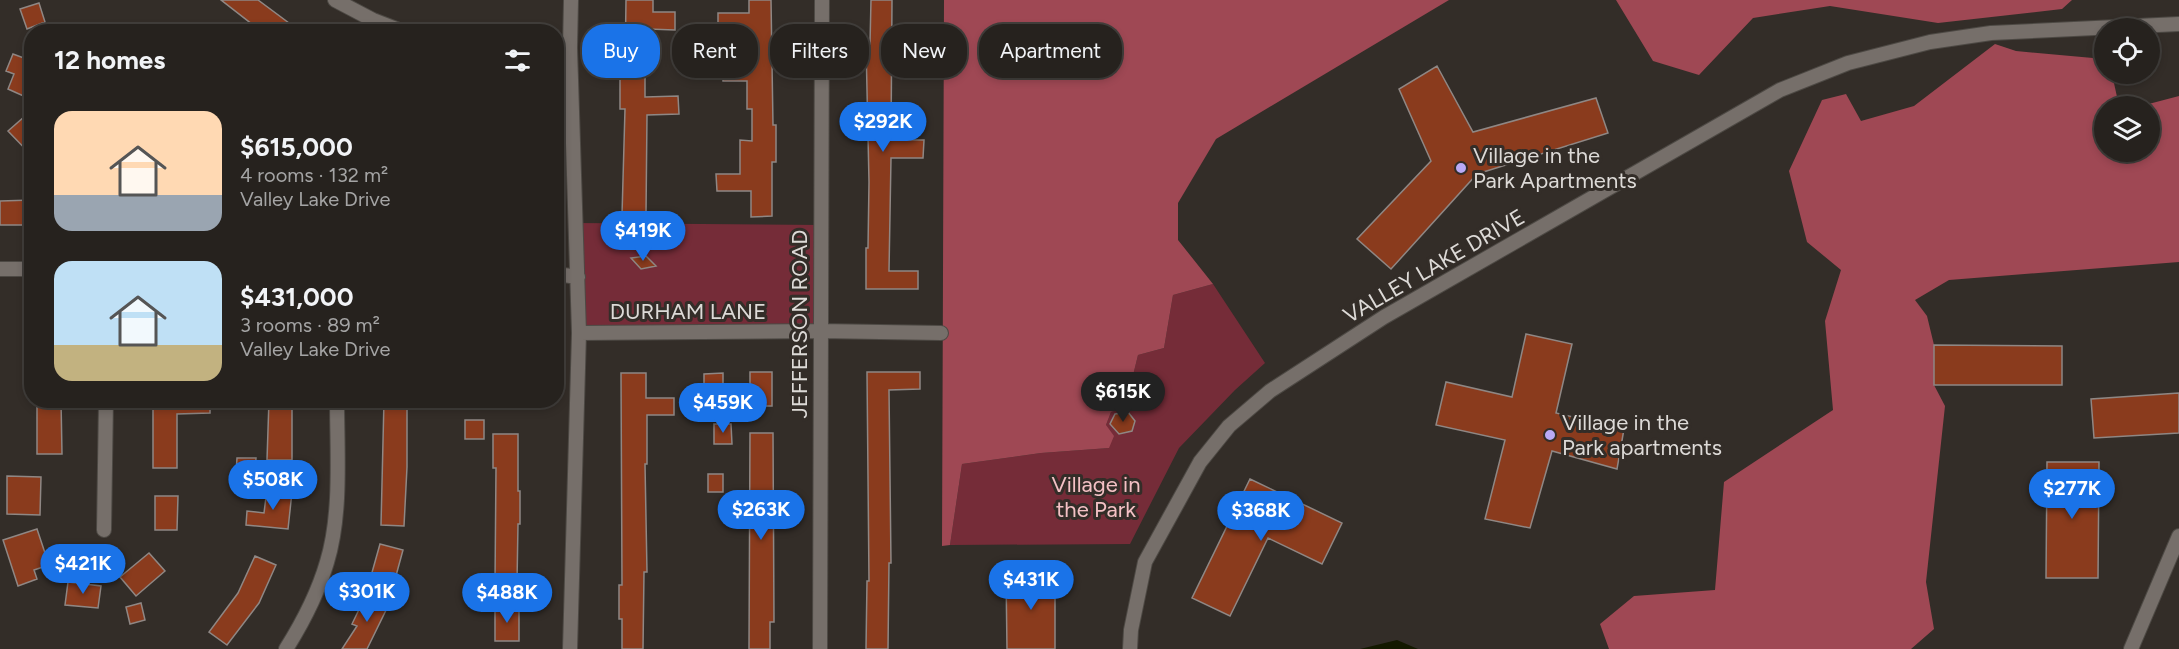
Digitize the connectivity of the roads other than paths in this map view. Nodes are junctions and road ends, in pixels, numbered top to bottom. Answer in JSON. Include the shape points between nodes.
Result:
{"nodes":[{"id":1,"x":335,"y":0,"type":"edge"},
{"id":2,"x":571,"y":0,"type":"edge"},
{"id":3,"x":822,"y":0,"type":"edge"},
{"id":4,"x":383,"y":24,"type":"edge"},
{"id":5,"x":2179,"y":24,"type":"edge"},
{"id":6,"x":564,"y":42,"type":"edge"},
{"id":7,"x":564,"y":63,"type":"edge"},
{"id":8,"x":0,"y":269,"type":"edge"},
{"id":9,"x":24,"y":269,"type":"edge"},
{"id":10,"x":564,"y":275,"type":"edge"},
{"id":11,"x":578,"y":277,"type":"junction"},
{"id":12,"x":820,"y":331,"type":"junction"},
{"id":13,"x":579,"y":333,"type":"junction"},
{"id":14,"x":941,"y":333,"type":"dead end"},
{"id":15,"x":106,"y":408,"type":"edge"},
{"id":16,"x":337,"y":408,"type":"edge"},
{"id":17,"x":104,"y":530,"type":"dead end"},
{"id":18,"x":2179,"y":536,"type":"edge"},
{"id":19,"x":286,"y":649,"type":"edge"},
{"id":20,"x":570,"y":649,"type":"edge"},
{"id":21,"x":820,"y":649,"type":"edge"},
{"id":22,"x":1130,"y":649,"type":"edge"},
{"id":23,"x":2131,"y":649,"type":"edge"}],
"edges":[{"from":1,"to":4,"type":"street"},
{"from":2,"to":6,"type":"street"},
{"from":3,"to":12,"type":"street","name":"JEFFERSON ROAD"},
{"from":5,"to":22,"type":"street","name":"VALLEY LAKE DRIVE","via":[[1991,33],[1930,42],[1848,63],[1780,90],[1384,317],[1270,391],[1228,426],[1200,462],[1145,562]]},
{"from":7,"to":11,"type":"street"},
{"from":8,"to":9,"type":"street"},
{"from":10,"to":11,"type":"street"},
{"from":11,"to":13,"type":"street"},
{"from":12,"to":13,"type":"street","name":"DURHAM LANE"},
{"from":12,"to":14,"type":"street","name":"DURHAM LANE"},
{"from":12,"to":21,"type":"street","name":"JEFFERSON ROAD"},
{"from":13,"to":20,"type":"street"},
{"from":15,"to":17,"type":"street"},
{"from":16,"to":19,"type":"street","via":[[337,488],[328,560],[300,627]]},
{"from":18,"to":23,"type":"street"}]}
